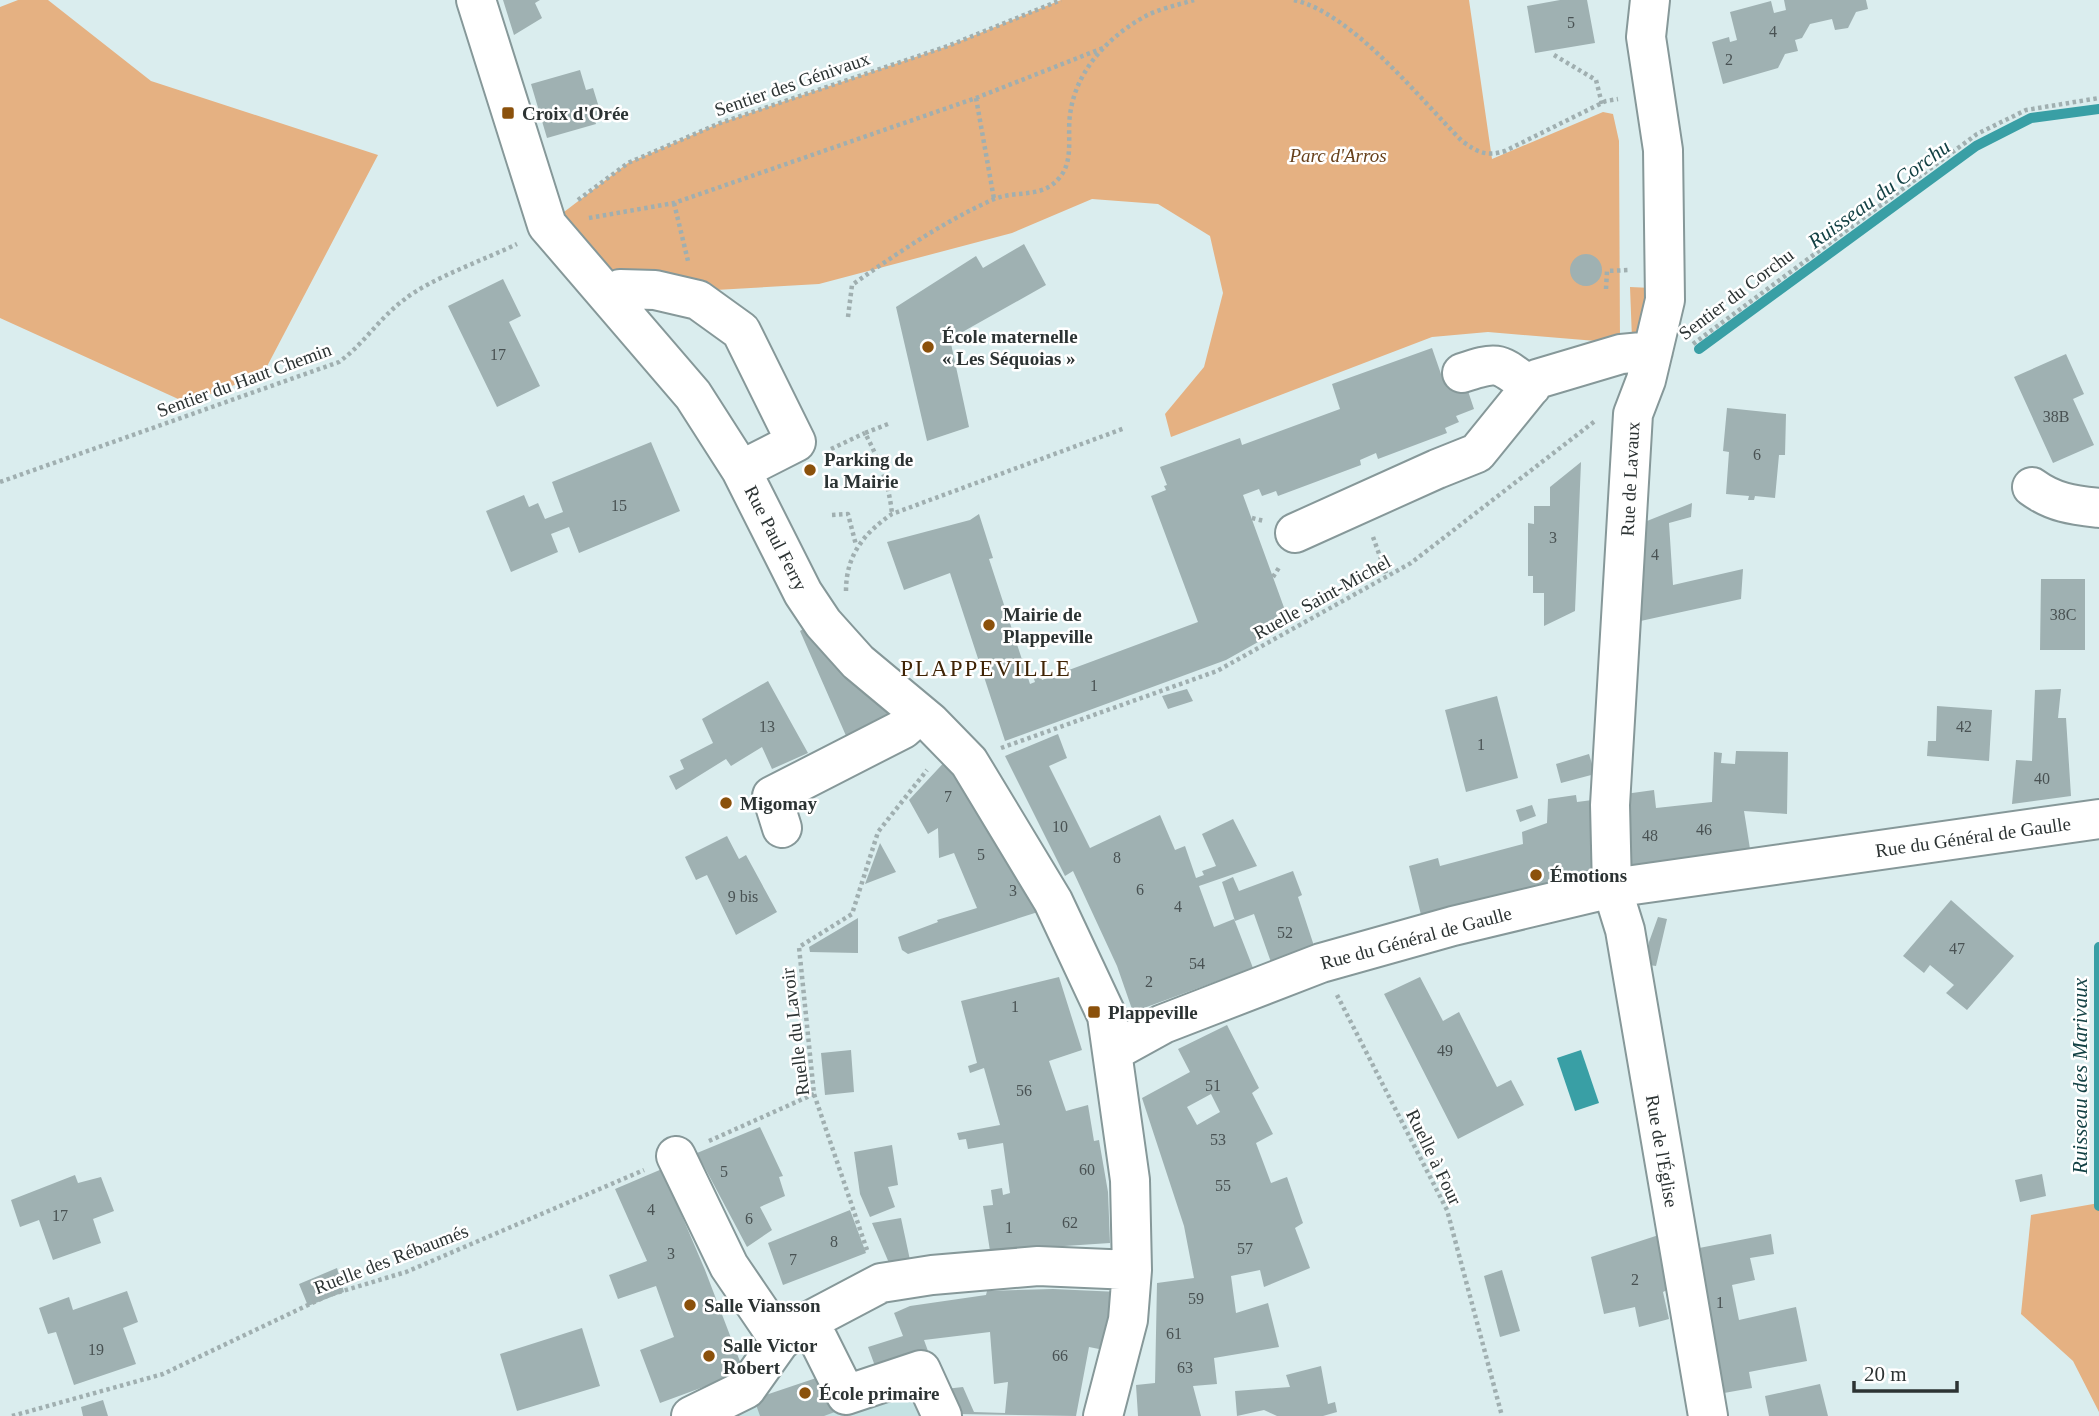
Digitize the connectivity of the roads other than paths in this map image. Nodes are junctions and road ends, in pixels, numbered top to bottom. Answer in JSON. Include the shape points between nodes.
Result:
{"nodes":[{"id":1,"x":476,"y":0,"type":"edge"},
{"id":2,"x":1644,"y":2,"type":"edge"},
{"id":3,"x":610,"y":296,"type":"junction"},
{"id":4,"x":1649,"y":365,"type":"junction"},
{"id":5,"x":1462,"y":373,"type":"dead end"},
{"id":6,"x":1531,"y":387,"type":"junction"},
{"id":7,"x":741,"y":470,"type":"junction"},
{"id":8,"x":2032,"y":486,"type":"dead end"},
{"id":9,"x":2099,"y":509,"type":"edge"},
{"id":10,"x":1295,"y":533,"type":"dead end"},
{"id":11,"x":920,"y":714,"type":"junction"},
{"id":12,"x":2099,"y":819,"type":"edge"},
{"id":13,"x":782,"y":828,"type":"dead end"},
{"id":14,"x":1612,"y":888,"type":"junction"},
{"id":15,"x":1114,"y":1051,"type":"junction"},
{"id":16,"x":676,"y":1156,"type":"road end"},
{"id":17,"x":1132,"y":1270,"type":"junction"},
{"id":18,"x":794,"y":1331,"type":"junction"},
{"id":19,"x":691,"y":1416,"type":"edge"},
{"id":20,"x":942,"y":1416,"type":"edge"},
{"id":21,"x":1102,"y":1416,"type":"edge"},
{"id":22,"x":1708,"y":1416,"type":"edge"}],
"edges":[{"from":1,"to":3,"type":"street","name":"Rue Paul Ferry","via":[[547,225]]},
{"from":2,"to":4,"type":"street","name":"Rue de Lavaux","via":[[1663,150],[1665,300]]},
{"from":3,"to":7,"type":"street","name":"Rue Paul Ferry","via":[[694,395]]},
{"from":3,"to":7,"type":"street","via":[[620,289],[655,290],[698,300],[741,331],[796,442]]},
{"from":4,"to":6,"type":"street","via":[[1620,354],[1537,379]]},
{"from":4,"to":14,"type":"street","name":"Rue de Lavaux","via":[[1633,414],[1610,805]]},
{"from":5,"to":6,"type":"street","via":[[1491,363]]},
{"from":6,"to":10,"type":"street","via":[[1477,453]]},
{"from":7,"to":11,"type":"street","name":"Rue Paul Ferry","via":[[823,623],[858,662]]},
{"from":8,"to":9,"type":"street","via":[[2066,505]]},
{"from":11,"to":13,"type":"street","via":[[903,729],[772,796]]},
{"from":11,"to":15,"type":"street","name":"Rue Paul Ferry","via":[[960,752],[1065,922],[1107,1016]]},
{"from":12,"to":14,"type":"street","name":"Rue du Général de Gaulle"},
{"from":14,"to":15,"type":"street","name":"Rue du Général de Gaulle","via":[[1321,963],[1163,1024]]},
{"from":14,"to":22,"type":"street","name":"Rue de l'Église","via":[[1625,930]]},
{"from":15,"to":17,"type":"street","via":[[1130,1181]]},
{"from":16,"to":18,"type":"street","via":[[729,1266]]},
{"from":17,"to":18,"type":"street","via":[[1038,1266],[881,1283]]},
{"from":17,"to":21,"type":"street","via":[[1128,1320]]},
{"from":18,"to":19,"type":"street","via":[[746,1389]]},
{"from":18,"to":20,"type":"street","via":[[846,1395],[920,1370]]}]}
